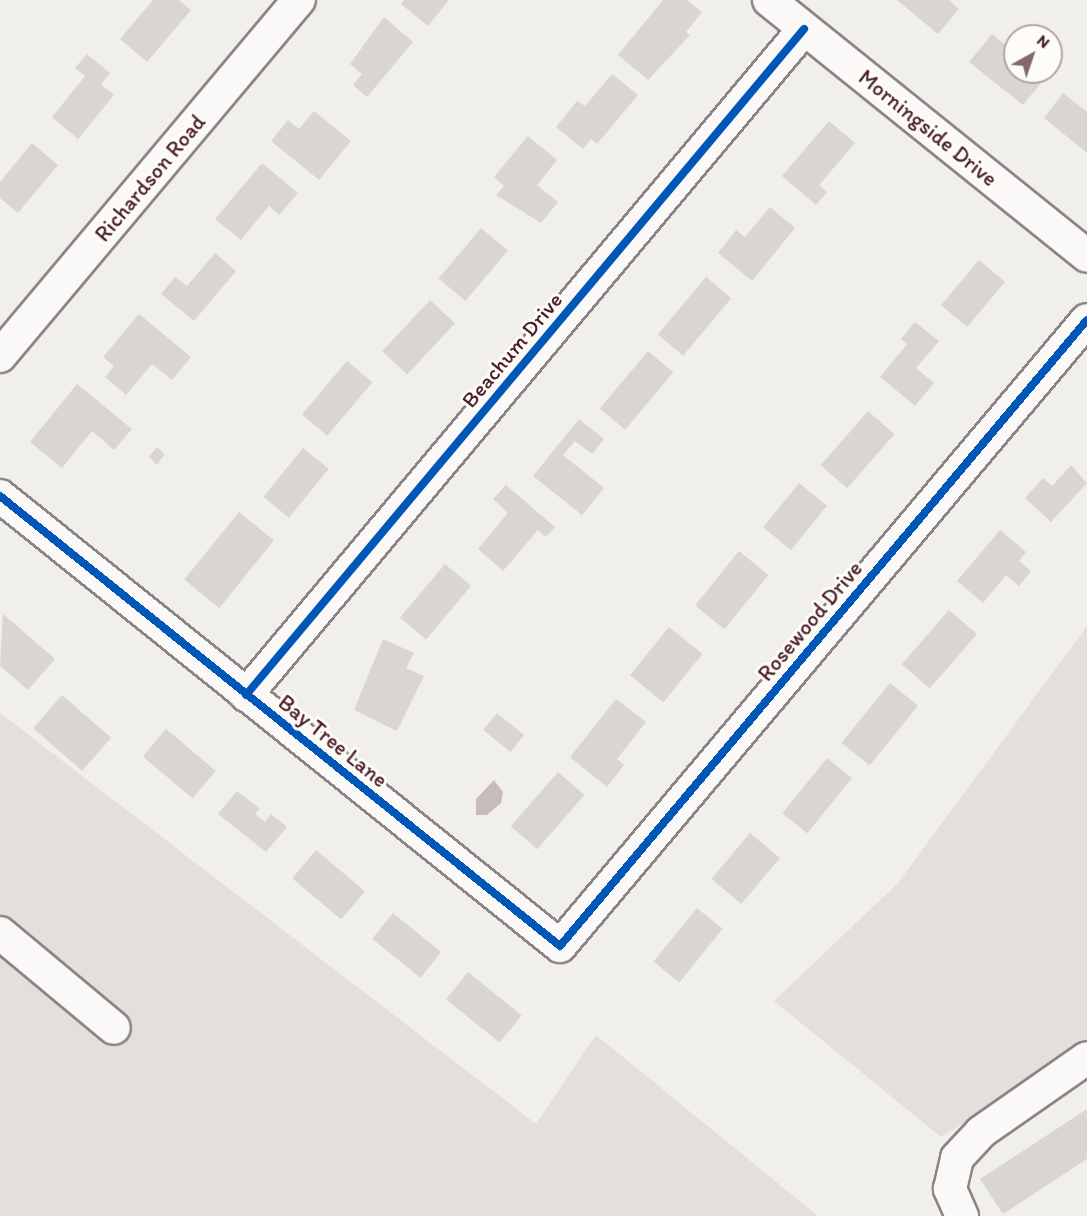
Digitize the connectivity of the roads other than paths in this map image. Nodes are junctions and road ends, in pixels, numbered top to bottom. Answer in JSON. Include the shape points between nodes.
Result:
{"nodes":[{"id":1,"x":299,"y":0,"type":"edge"},
{"id":2,"x":769,"y":0,"type":"edge"},
{"id":3,"x":804,"y":29,"type":"junction"},
{"id":4,"x":1087,"y":256,"type":"edge"},
{"id":5,"x":1087,"y":320,"type":"edge"},
{"id":6,"x":0,"y":356,"type":"edge"},
{"id":7,"x":0,"y":496,"type":"edge"},
{"id":8,"x":246,"y":695,"type":"junction"},
{"id":9,"x":0,"y":933,"type":"edge"},
{"id":10,"x":560,"y":946,"type":"joint"},
{"id":11,"x":114,"y":1028,"type":"dead end"},
{"id":12,"x":1087,"y":1058,"type":"edge"},
{"id":13,"x":962,"y":1216,"type":"edge"}],
"edges":[{"from":1,"to":6,"type":"street","name":"Richardson Road"},
{"from":2,"to":3,"type":"street","name":"Morningside Drive"},
{"from":3,"to":4,"type":"street","name":"Morningside Drive"},
{"from":3,"to":8,"type":"street","name":"Beachum Drive"},
{"from":5,"to":10,"type":"street","name":"Rosewood Drive"},
{"from":7,"to":8,"type":"street","name":"Bay Tree Lane"},
{"from":8,"to":10,"type":"street","name":"Bay Tree Lane"},
{"from":9,"to":11,"type":"street"},
{"from":12,"to":13,"type":"street","via":[[981,1132],[957,1158],[950,1189]]}]}
